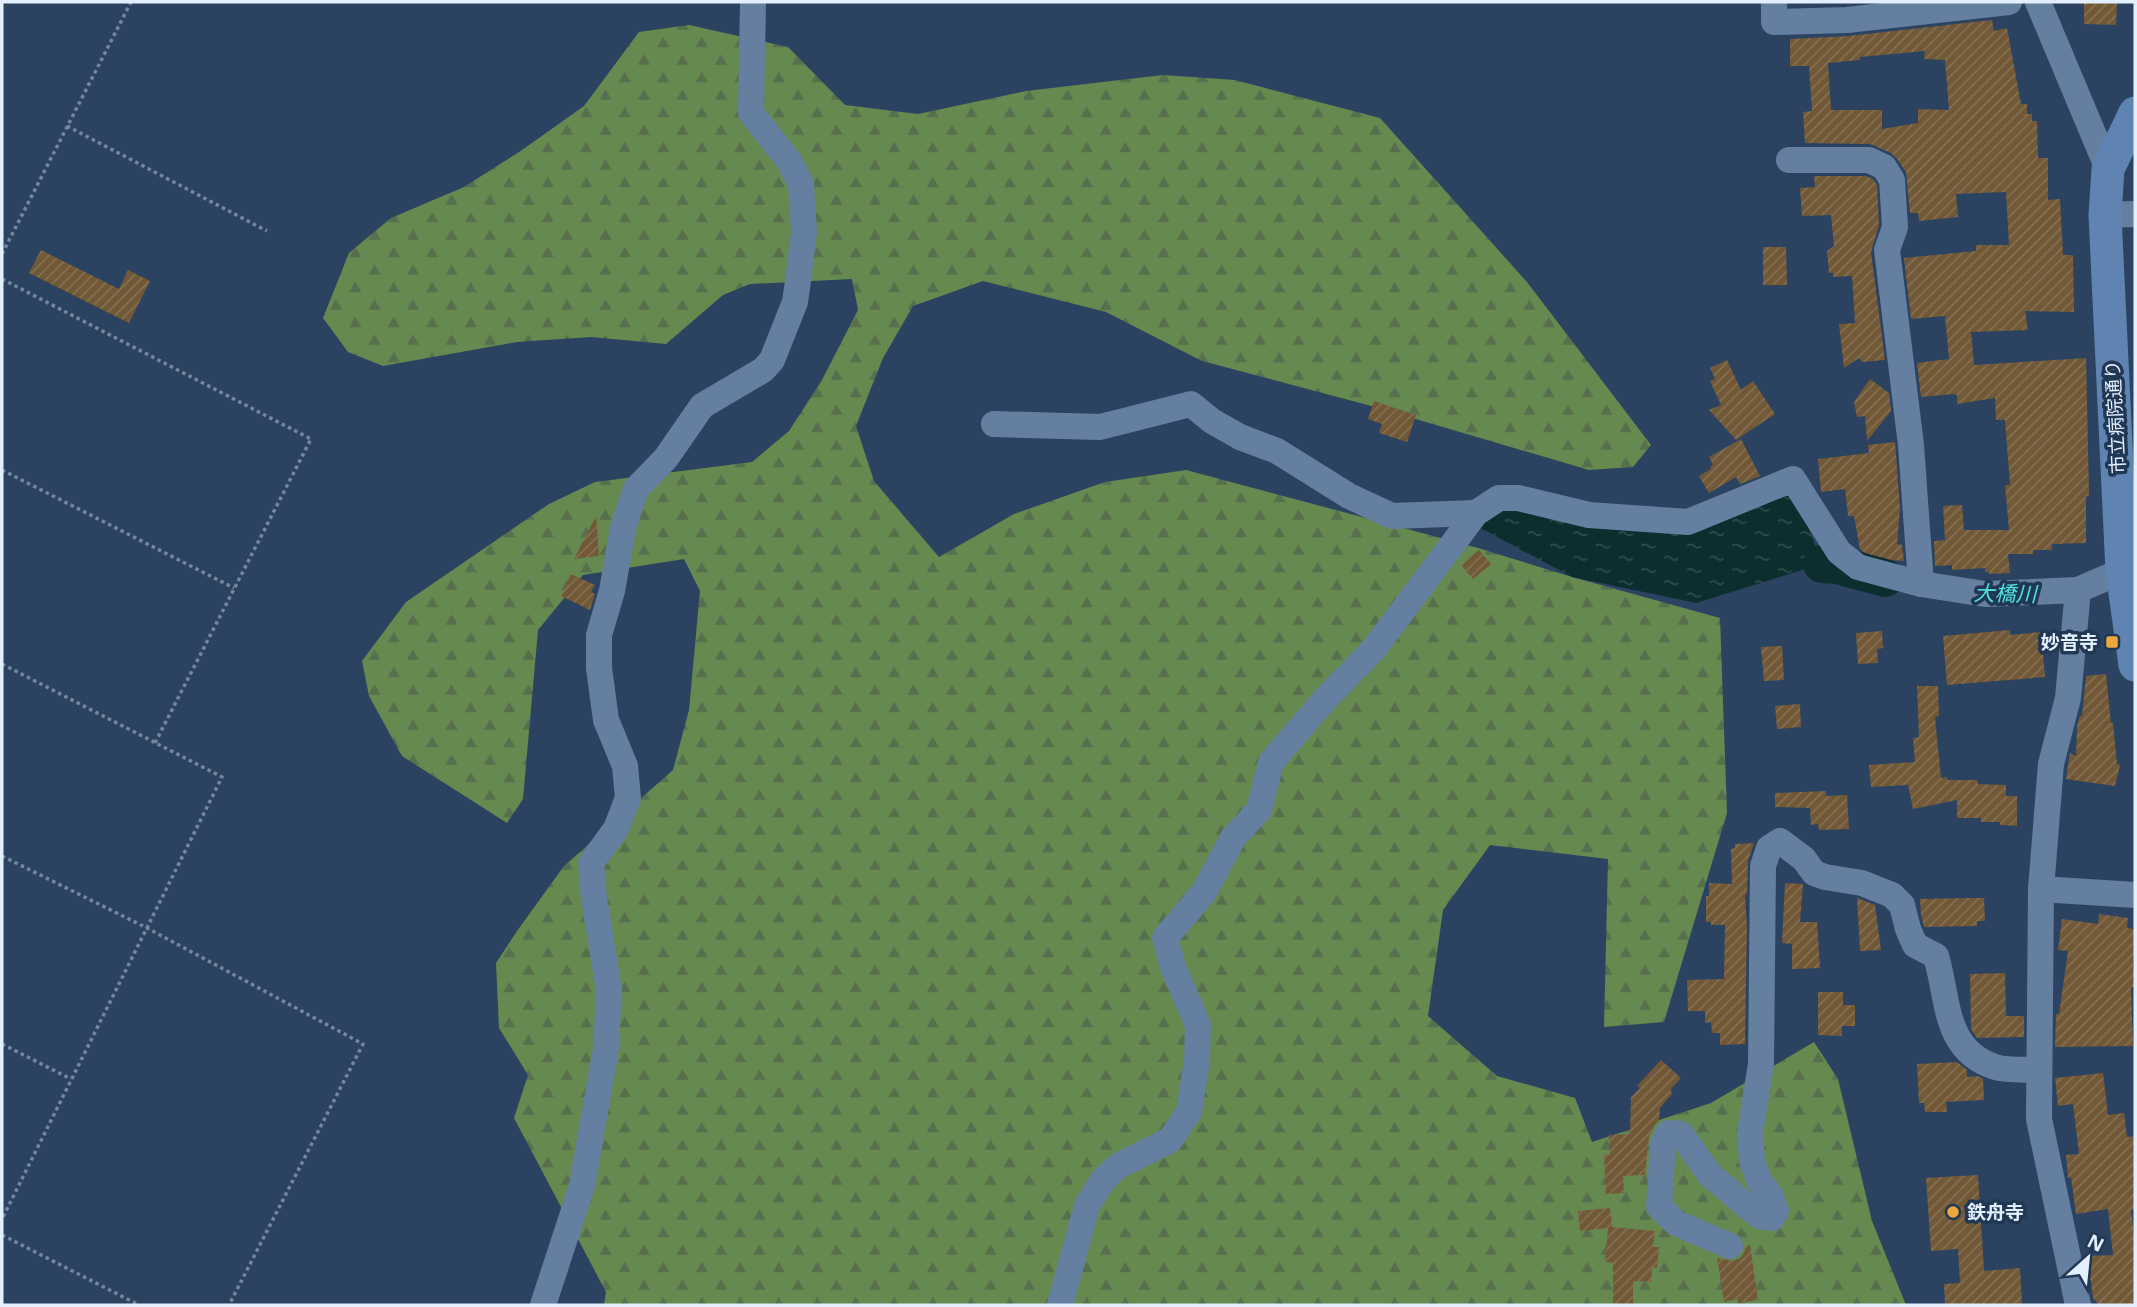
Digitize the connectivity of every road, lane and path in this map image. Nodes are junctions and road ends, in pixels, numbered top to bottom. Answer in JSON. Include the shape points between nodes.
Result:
{"nodes":[{"id":1,"x":131,"y":2,"type":"edge"},
{"id":2,"x":753,"y":2,"type":"edge"},
{"id":3,"x":1774,"y":2,"type":"edge"},
{"id":4,"x":2009,"y":2,"type":"edge"},
{"id":5,"x":2038,"y":2,"type":"edge"},
{"id":6,"x":2135,"y":113,"type":"edge"},
{"id":7,"x":67,"y":126,"type":"junction"},
{"id":8,"x":1789,"y":160,"type":"dead end"},
{"id":9,"x":2108,"y":169,"type":"junction"},
{"id":10,"x":2120,"y":215,"type":"edge"},
{"id":11,"x":267,"y":231,"type":"dead end"},
{"id":12,"x":2,"y":254,"type":"edge"},
{"id":13,"x":2,"y":279,"type":"edge"},
{"id":14,"x":994,"y":424,"type":"dead end"},
{"id":15,"x":2,"y":470,"type":"edge"},
{"id":16,"x":1476,"y":513,"type":"junction"},
{"id":17,"x":2122,"y":571,"type":"junction"},
{"id":18,"x":1921,"y":584,"type":"junction"},
{"id":19,"x":234,"y":588,"type":"junction"},
{"id":20,"x":2078,"y":590,"type":"junction"},
{"id":21,"x":2,"y":664,"type":"edge"},
{"id":22,"x":2135,"y":665,"type":"edge"},
{"id":23,"x":155,"y":743,"type":"junction"},
{"id":24,"x":2,"y":856,"type":"edge"},
{"id":25,"x":2041,"y":888,"type":"junction"},
{"id":26,"x":2135,"y":895,"type":"edge"},
{"id":27,"x":147,"y":928,"type":"junction"},
{"id":28,"x":2,"y":1044,"type":"edge"},
{"id":29,"x":2039,"y":1070,"type":"junction"},
{"id":30,"x":71,"y":1079,"type":"junction"},
{"id":31,"x":2,"y":1219,"type":"edge"},
{"id":32,"x":2,"y":1235,"type":"edge"},
{"id":33,"x":1730,"y":1246,"type":"dead end"},
{"id":34,"x":139,"y":1305,"type":"edge"},
{"id":35,"x":229,"y":1305,"type":"edge"},
{"id":36,"x":543,"y":1305,"type":"edge"},
{"id":37,"x":1060,"y":1305,"type":"edge"},
{"id":38,"x":2078,"y":1305,"type":"edge"}],
"edges":[{"from":1,"to":7,"type":"path"},
{"from":2,"to":36,"type":"street","via":[[751,113],[801,184],[804,232],[798,281],[772,360],[702,406],[666,458],[636,489],[623,528],[599,635],[607,720],[625,766],[628,798],[616,830],[592,863],[609,990],[606,1048],[582,1185]]},
{"from":3,"to":4,"type":"street","via":[[1774,22],[1847,20]]},
{"from":5,"to":9,"type":"street"},
{"from":6,"to":9,"type":"main road"},
{"from":7,"to":11,"type":"path"},
{"from":7,"to":12,"type":"path"},
{"from":8,"to":18,"type":"street","via":[[1869,160],[1884,166],[1892,180],[1895,227],[1887,250],[1911,445]]},
{"from":9,"to":10,"type":"main road","name":"市立病院通り"},
{"from":10,"to":17,"type":"main road","name":"市立病院通り"},
{"from":13,"to":19,"type":"path","via":[[312,439]]},
{"from":14,"to":16,"type":"street","via":[[1100,427],[1191,404],[1240,437],[1277,451],[1349,496],[1392,516]]},
{"from":15,"to":19,"type":"path"},
{"from":16,"to":18,"type":"street","via":[[1499,498],[1518,498],[1589,515],[1688,522],[1793,479],[1839,552],[1858,567]]},
{"from":16,"to":37,"type":"street","via":[[1373,650],[1271,762],[1258,810],[1233,838],[1204,892],[1165,938],[1198,1025],[1189,1112],[1170,1140],[1118,1166],[1103,1180],[1087,1206]]},
{"from":17,"to":20,"type":"street"},
{"from":17,"to":22,"type":"main road","name":"市立病院通り"},
{"from":18,"to":20,"type":"street","via":[[1985,594]]},
{"from":19,"to":23,"type":"path"},
{"from":20,"to":25,"type":"street","via":[[2068,698],[2051,764]]},
{"from":21,"to":23,"type":"path"},
{"from":23,"to":27,"type":"path","via":[[222,777]]},
{"from":24,"to":27,"type":"path"},
{"from":25,"to":26,"type":"street"},
{"from":25,"to":29,"type":"street"},
{"from":27,"to":30,"type":"path"},
{"from":27,"to":35,"type":"path","via":[[363,1044]]},
{"from":28,"to":30,"type":"path"},
{"from":29,"to":33,"type":"street","via":[[1997,1067],[1978,1058],[1956,1038],[1936,956],[1915,945],[1902,905],[1892,895],[1814,873],[1780,841],[1769,848],[1763,866],[1762,1064],[1750,1133],[1752,1161],[1776,1211],[1772,1218],[1759,1216],[1710,1175],[1681,1133],[1668,1133],[1663,1144],[1658,1206],[1676,1223]]},
{"from":29,"to":38,"type":"street","via":[[2039,1119]]},
{"from":30,"to":31,"type":"path"},
{"from":32,"to":34,"type":"path"}]}
